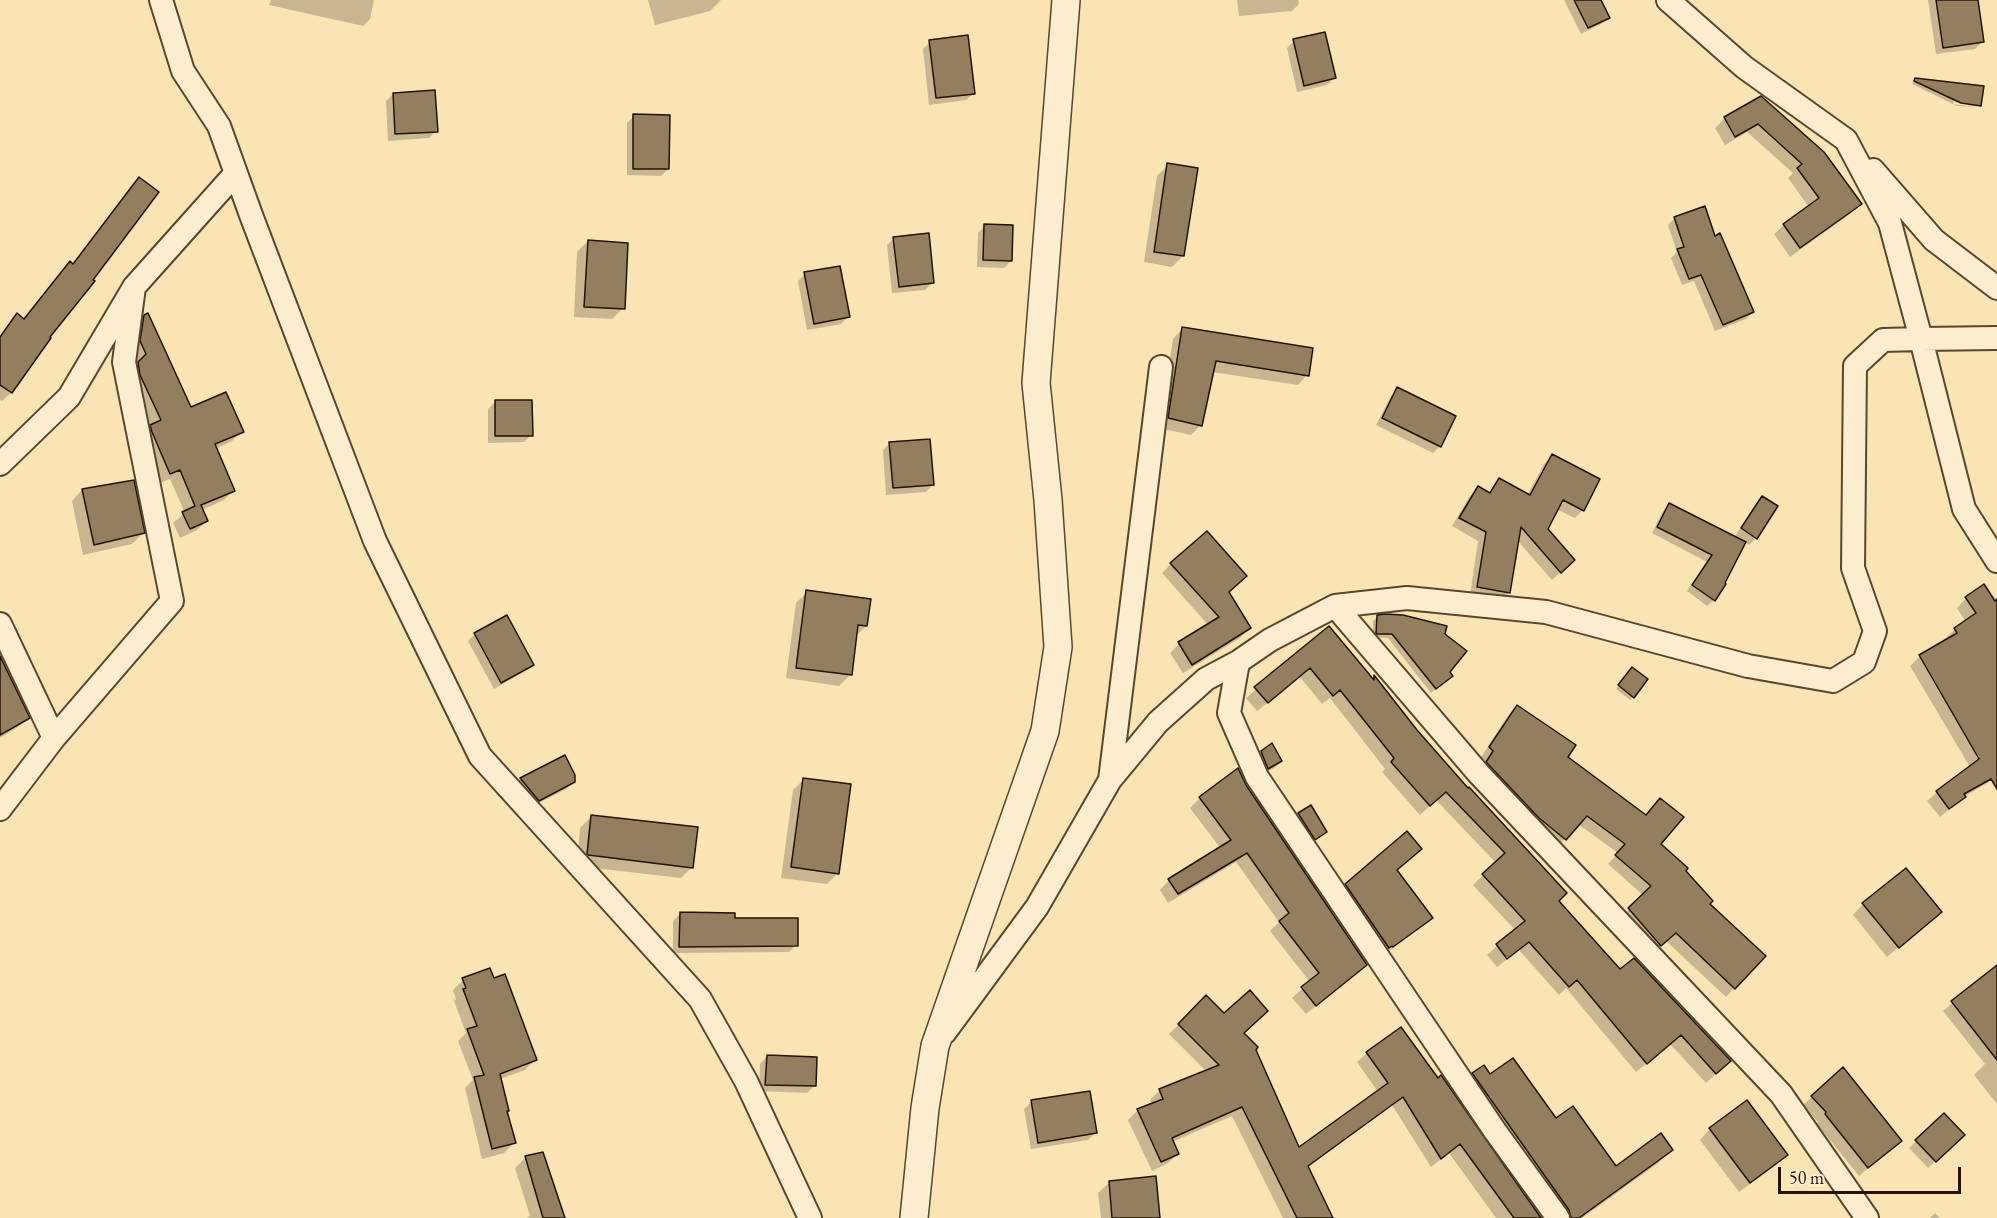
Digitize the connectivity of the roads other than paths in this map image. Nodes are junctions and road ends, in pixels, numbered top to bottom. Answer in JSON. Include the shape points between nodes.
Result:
{"nodes":[{"id":1,"x":161,"y":0,"type":"edge"},
{"id":2,"x":1066,"y":0,"type":"edge"},
{"id":3,"x":1668,"y":0,"type":"edge"},
{"id":4,"x":1846,"y":140,"type":"junction"},
{"id":5,"x":235,"y":174,"type":"junction"},
{"id":6,"x":134,"y":287,"type":"junction"},
{"id":7,"x":1997,"y":288,"type":"edge"},
{"id":8,"x":1921,"y":339,"type":"junction"},
{"id":9,"x":1992,"y":343,"type":"edge"},
{"id":10,"x":1161,"y":367,"type":"dead end"},
{"id":11,"x":0,"y":464,"type":"edge"},
{"id":12,"x":1997,"y":561,"type":"edge"},
{"id":13,"x":1335,"y":606,"type":"junction"},
{"id":14,"x":0,"y":624,"type":"edge"},
{"id":15,"x":1238,"y":662,"type":"junction"},
{"id":16,"x":54,"y":738,"type":"junction"},
{"id":17,"x":1110,"y":780,"type":"junction"},
{"id":18,"x":0,"y":809,"type":"edge"},
{"id":19,"x":935,"y":1046,"type":"junction"},
{"id":20,"x":810,"y":1218,"type":"edge"},
{"id":21,"x":914,"y":1218,"type":"edge"},
{"id":22,"x":1558,"y":1218,"type":"edge"},
{"id":23,"x":1867,"y":1218,"type":"edge"}],
"edges":[{"from":1,"to":5,"type":"street","via":[[183,71],[219,126]]},
{"from":2,"to":19,"type":"street","via":[[1036,383],[1058,647],[1045,731]]},
{"from":3,"to":4,"type":"street","via":[[1744,67]]},
{"from":4,"to":7,"type":"street","via":[[1934,240]]},
{"from":4,"to":8,"type":"street","via":[[1890,223]]},
{"from":5,"to":6,"type":"street"},
{"from":5,"to":20,"type":"street","via":[[375,541],[480,756],[700,999],[746,1081]]},
{"from":6,"to":11,"type":"street","via":[[69,397]]},
{"from":6,"to":16,"type":"street","via":[[124,362],[172,601]]},
{"from":8,"to":9,"type":"street"},
{"from":8,"to":12,"type":"street","via":[[1965,509]]},
{"from":8,"to":13,"type":"street","via":[[1882,340],[1855,366],[1853,568],[1875,631],[1864,662],[1833,681],[1748,666],[1546,612],[1407,598]]},
{"from":10,"to":17,"type":"street"},
{"from":13,"to":15,"type":"street","via":[[1270,640]]},
{"from":13,"to":23,"type":"street","via":[[1479,774],[1782,1094]]},
{"from":14,"to":16,"type":"street"},
{"from":15,"to":17,"type":"street","via":[[1206,679],[1158,722]]},
{"from":15,"to":22,"type":"street","via":[[1229,713],[1257,777]]},
{"from":16,"to":18,"type":"street"},
{"from":17,"to":19,"type":"street","via":[[1037,907]]},
{"from":19,"to":21,"type":"street"}]}
